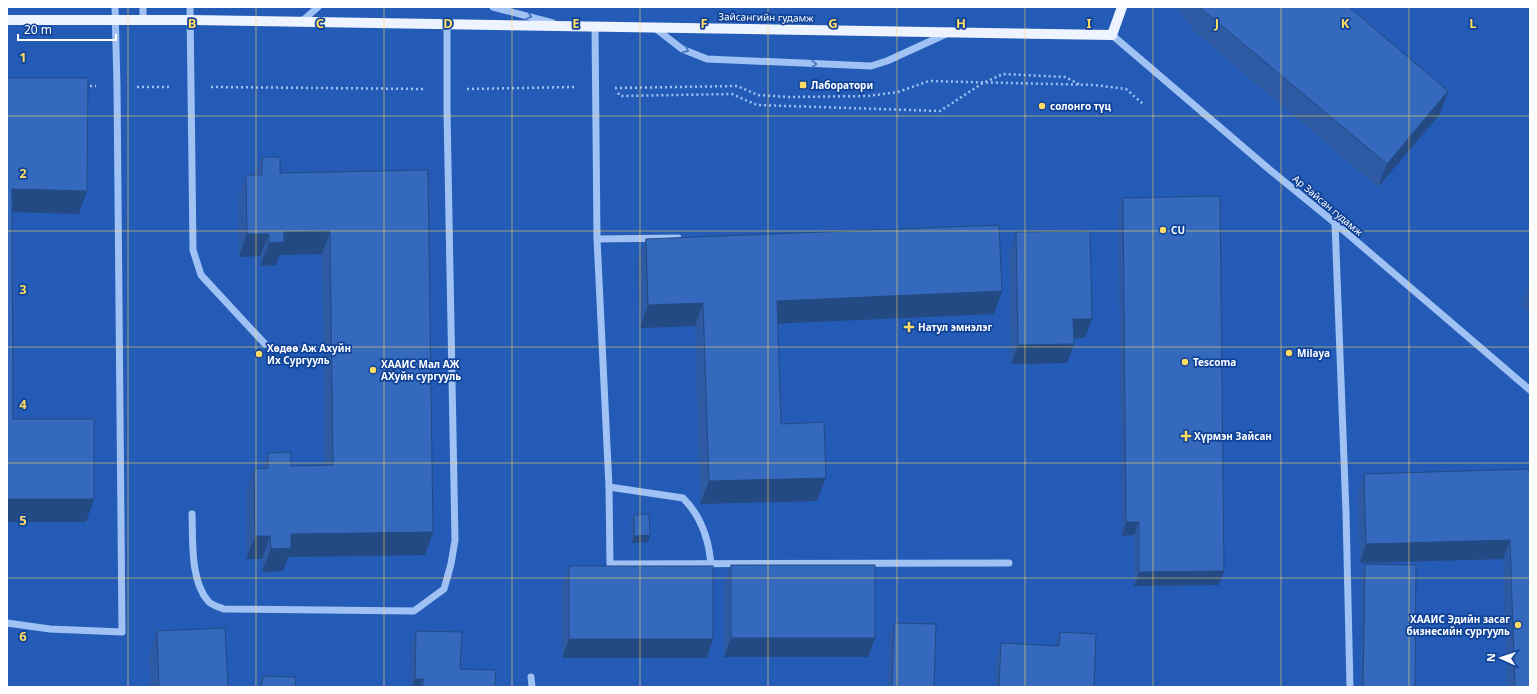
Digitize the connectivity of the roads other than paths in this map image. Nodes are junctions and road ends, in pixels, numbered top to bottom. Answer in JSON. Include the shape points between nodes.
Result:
{"nodes":[{"id":1,"x":115,"y":7,"type":"edge"},
{"id":2,"x":143,"y":7,"type":"edge"},
{"id":3,"x":190,"y":7,"type":"edge"},
{"id":4,"x":318,"y":7,"type":"edge"},
{"id":5,"x":493,"y":7,"type":"edge"},
{"id":6,"x":1122,"y":7,"type":"edge"},
{"id":7,"x":7,"y":20,"type":"edge"},
{"id":8,"x":116,"y":20,"type":"junction"},
{"id":9,"x":143,"y":20,"type":"junction"},
{"id":10,"x":190,"y":20,"type":"junction"},
{"id":11,"x":301,"y":22,"type":"junction"},
{"id":12,"x":448,"y":24,"type":"junction"},
{"id":13,"x":565,"y":26,"type":"junction"},
{"id":14,"x":595,"y":26,"type":"junction"},
{"id":15,"x":654,"y":28,"type":"junction"},
{"id":16,"x":950,"y":32,"type":"junction"},
{"id":17,"x":1112,"y":35,"type":"junction"},
{"id":18,"x":1335,"y":223,"type":"junction"},
{"id":19,"x":685,"y":238,"type":"edge"},
{"id":20,"x":597,"y":239,"type":"junction"},
{"id":21,"x":265,"y":344,"type":"dead end"},
{"id":22,"x":1530,"y":390,"type":"edge"},
{"id":23,"x":609,"y":487,"type":"junction"},
{"id":24,"x":192,"y":514,"type":"dead end"},
{"id":25,"x":1009,"y":563,"type":"dead end"},
{"id":26,"x":712,"y":564,"type":"junction"},
{"id":27,"x":7,"y":624,"type":"edge"},
{"id":28,"x":531,"y":676,"type":"dead end"},
{"id":29,"x":532,"y":687,"type":"edge"},
{"id":30,"x":1350,"y":687,"type":"edge"}],
"edges":[{"from":1,"to":8,"type":"street"},
{"from":2,"to":9,"type":"street"},
{"from":3,"to":10,"type":"street"},
{"from":4,"to":11,"type":"street"},
{"from":5,"to":13,"type":"street","one_way":true},
{"from":6,"to":17,"type":"main road"},
{"from":7,"to":8,"type":"main road","name":"Зайсангийн гудамж"},
{"from":8,"to":9,"type":"main road","name":"Зайсангийн гудамж"},
{"from":8,"to":27,"type":"street","via":[[122,632],[50,629]]},
{"from":9,"to":10,"type":"main road","name":"Зайсангийн гудамж"},
{"from":10,"to":11,"type":"main road","name":"Зайсангийн гудамж"},
{"from":10,"to":21,"type":"street","via":[[193,250],[201,275]]},
{"from":11,"to":12,"type":"main road","name":"Зайсангийн гудамж"},
{"from":12,"to":13,"type":"main road","name":"Зайсангийн гудамж"},
{"from":12,"to":24,"type":"street","via":[[447,111],[455,540],[444,589],[414,611],[224,609],[208,602],[197,582]]},
{"from":13,"to":14,"type":"main road","name":"Зайсангийн гудамж"},
{"from":14,"to":15,"type":"main road","name":"Зайсангийн гудамж"},
{"from":14,"to":20,"type":"street"},
{"from":15,"to":16,"type":"main road","name":"Зайсангийн гудамж"},
{"from":15,"to":16,"type":"street","one_way":true,"via":[[682,49],[707,59],[871,66]]},
{"from":16,"to":17,"type":"main road","name":"Зайсангийн гудамж"},
{"from":17,"to":18,"type":"street","name":"Ар Зайсан гудамж"},
{"from":18,"to":22,"type":"street","name":"Ар Зайсан гудамж"},
{"from":18,"to":30,"type":"street"},
{"from":19,"to":20,"type":"street"},
{"from":20,"to":23,"type":"street"},
{"from":23,"to":26,"type":"street","via":[[683,498],[702,526],[710,548]]},
{"from":23,"to":26,"type":"street","via":[[610,564]]},
{"from":25,"to":26,"type":"street"},
{"from":28,"to":29,"type":"street"}]}
